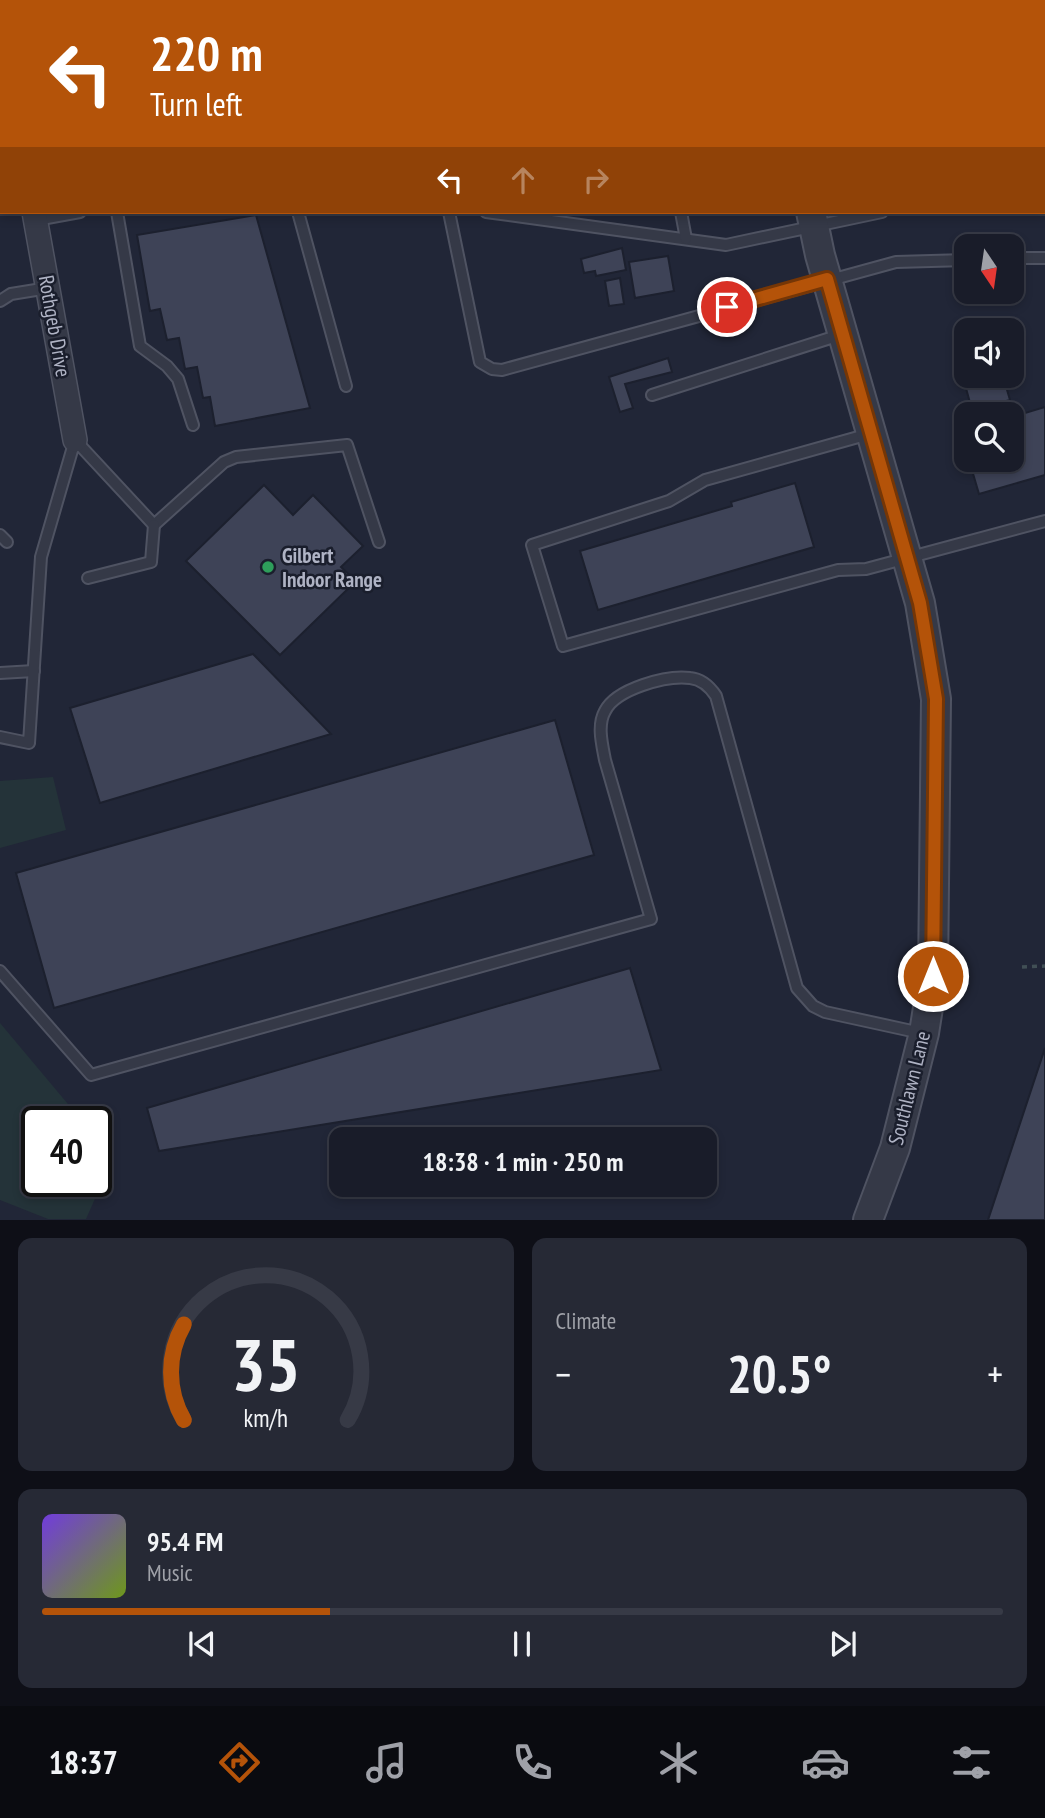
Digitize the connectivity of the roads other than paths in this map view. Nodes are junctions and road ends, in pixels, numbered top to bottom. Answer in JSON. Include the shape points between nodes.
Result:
{"nodes":[{"id":1,"x":58,"y":214,"type":"edge"},
{"id":2,"x":117,"y":214,"type":"edge"},
{"id":3,"x":299,"y":214,"type":"edge"},
{"id":4,"x":449,"y":214,"type":"edge"},
{"id":5,"x":501,"y":214,"type":"edge"},
{"id":6,"x":681,"y":214,"type":"edge"},
{"id":7,"x":865,"y":214,"type":"edge"},
{"id":8,"x":35,"y":216,"type":"edge"},
{"id":9,"x":813,"y":220,"type":"edge"},
{"id":10,"x":686,"y":239,"type":"junction"},
{"id":11,"x":1024,"y":258,"type":"edge"},
{"id":12,"x":1045,"y":258,"type":"edge"},
{"id":13,"x":954,"y":260,"type":"edge"},
{"id":14,"x":827,"y":279,"type":"junction"},
{"id":15,"x":48,"y":288,"type":"junction"},
{"id":16,"x":0,"y":301,"type":"edge"},
{"id":17,"x":843,"y":334,"type":"junction"},
{"id":18,"x":346,"y":386,"type":"dead end"},
{"id":19,"x":652,"y":395,"type":"dead end"},
{"id":20,"x":193,"y":425,"type":"dead end"},
{"id":21,"x":871,"y":433,"type":"junction"},
{"id":22,"x":75,"y":440,"type":"junction"},
{"id":23,"x":1045,"y":521,"type":"edge"},
{"id":24,"x":154,"y":525,"type":"junction"},
{"id":25,"x":379,"y":542,"type":"dead end"},
{"id":26,"x":907,"y":559,"type":"junction"},
{"id":27,"x":88,"y":578,"type":"dead end"},
{"id":28,"x":34,"y":671,"type":"junction"},
{"id":29,"x":0,"y":673,"type":"edge"},
{"id":30,"x":0,"y":737,"type":"edge"},
{"id":31,"x":0,"y":971,"type":"edge"},
{"id":32,"x":924,"y":1033,"type":"junction"},
{"id":33,"x":868,"y":1220,"type":"edge"}],
"edges":[{"from":1,"to":8,"type":"lane"},
{"from":2,"to":20,"type":"lane","via":[[140,346],[178,379]]},
{"from":3,"to":18,"type":"lane"},
{"from":4,"to":14,"type":"lane","via":[[480,362],[492,369],[502,370]]},
{"from":5,"to":10,"type":"lane"},
{"from":6,"to":10,"type":"lane"},
{"from":7,"to":9,"type":"lane"},
{"from":8,"to":15,"type":"street","name":"Rothgeb Drive"},
{"from":9,"to":10,"type":"lane","via":[[726,245]]},
{"from":9,"to":14,"type":"street","name":"Southlawn Lane"},
{"from":11,"to":12,"type":"lane"},
{"from":13,"to":14,"type":"lane","via":[[896,262]]},
{"from":14,"to":17,"type":"street","name":"Southlawn Lane"},
{"from":15,"to":16,"type":"lane","via":[[11,294]]},
{"from":15,"to":22,"type":"street","name":"Rothgeb Drive"},
{"from":17,"to":19,"type":"lane"},
{"from":17,"to":21,"type":"street","name":"Southlawn Lane"},
{"from":21,"to":26,"type":"street","name":"Southlawn Lane"},
{"from":21,"to":26,"type":"lane","via":[[705,480],[669,501],[532,545],[564,646],[838,570]]},
{"from":22,"to":24,"type":"lane"},
{"from":22,"to":28,"type":"lane","via":[[41,557]]},
{"from":23,"to":26,"type":"lane"},
{"from":24,"to":25,"type":"lane","via":[[224,461],[347,445]]},
{"from":24,"to":27,"type":"lane","via":[[151,562]]},
{"from":26,"to":32,"type":"street","name":"Southlawn Lane","via":[[920,603],[936,699],[933,976]]},
{"from":28,"to":29,"type":"lane"},
{"from":28,"to":30,"type":"lane","via":[[29,743]]},
{"from":31,"to":32,"type":"lane","via":[[91,1075],[651,919],[605,760],[601,725],[604,712],[625,691],[691,678],[703,682],[716,696],[797,988],[825,1012]]},
{"from":32,"to":33,"type":"street","name":"Southlawn Lane","via":[[895,1148]]}]}
